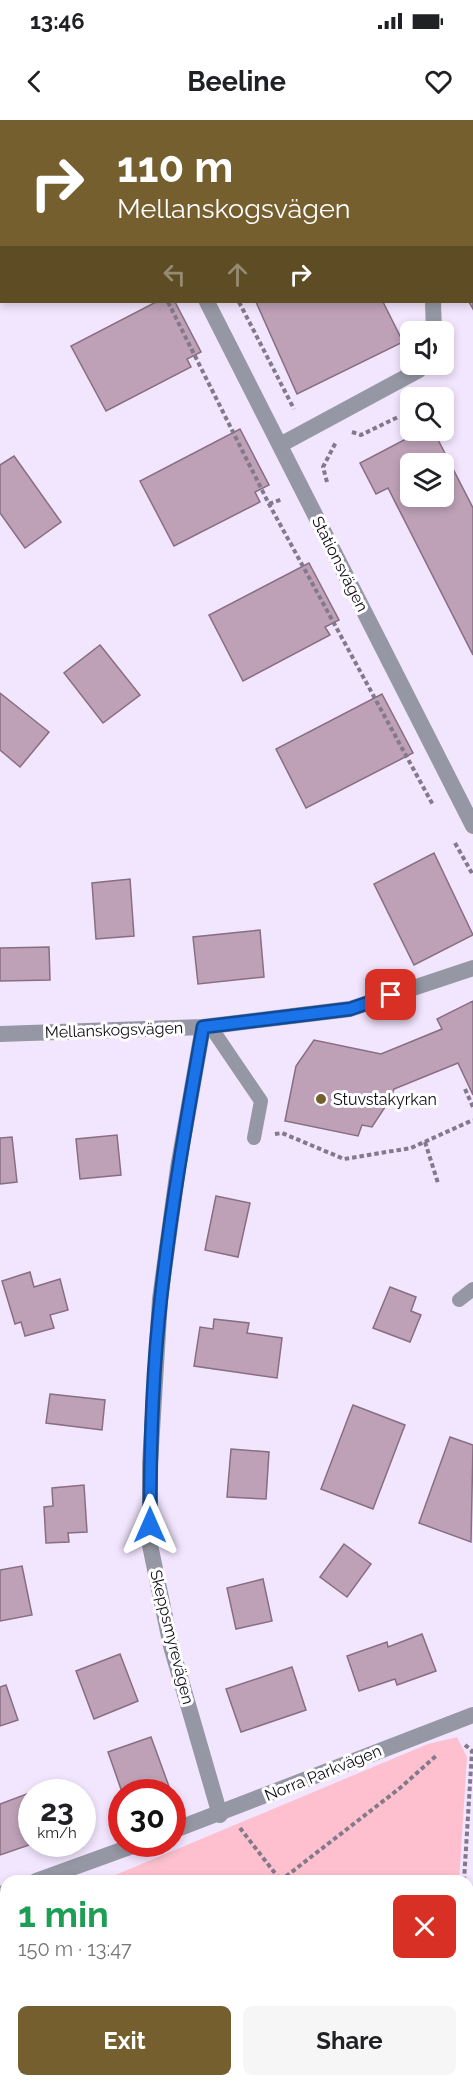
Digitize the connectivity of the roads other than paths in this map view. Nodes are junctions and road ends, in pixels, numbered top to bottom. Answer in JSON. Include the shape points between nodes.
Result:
{"nodes":[{"id":1,"x":208,"y":303,"type":"edge"},
{"id":2,"x":434,"y":303,"type":"edge"},
{"id":3,"x":434,"y":321,"type":"edge"},
{"id":4,"x":410,"y":375,"type":"edge"},
{"id":5,"x":280,"y":445,"type":"junction"},
{"id":6,"x":473,"y":826,"type":"edge"},
{"id":7,"x":473,"y":968,"type":"edge"},
{"id":8,"x":206,"y":1027,"type":"junction"},
{"id":9,"x":0,"y":1034,"type":"edge"},
{"id":10,"x":254,"y":1138,"type":"road end"},
{"id":11,"x":473,"y":1289,"type":"edge"},
{"id":12,"x":459,"y":1300,"type":"dead end"},
{"id":13,"x":473,"y":1715,"type":"edge"},
{"id":14,"x":220,"y":1815,"type":"junction"},
{"id":15,"x":186,"y":1826,"type":"edge"},
{"id":16,"x":108,"y":1855,"type":"edge"},
{"id":17,"x":53,"y":1875,"type":"edge"}],
"edges":[{"from":1,"to":5,"type":"street","name":"Stationsvägen"},
{"from":2,"to":3,"type":"street"},
{"from":4,"to":5,"type":"street"},
{"from":5,"to":6,"type":"street","name":"Stationsvägen"},
{"from":7,"to":8,"type":"street","name":"Mellanskogsvägen","via":[[350,1009]]},
{"from":8,"to":9,"type":"street","name":"Mellanskogsvägen"},
{"from":8,"to":10,"type":"lane","via":[[261,1101]]},
{"from":8,"to":14,"type":"street","name":"Skeppsmyrevägen","via":[[178,1168],[160,1299],[150,1464],[150,1545],[171,1646]]},
{"from":11,"to":12,"type":"lane"},
{"from":13,"to":14,"type":"street","name":"Norra Parkvägen"},
{"from":14,"to":15,"type":"street","name":"Norra Parkvägen"},
{"from":16,"to":17,"type":"street"}]}
